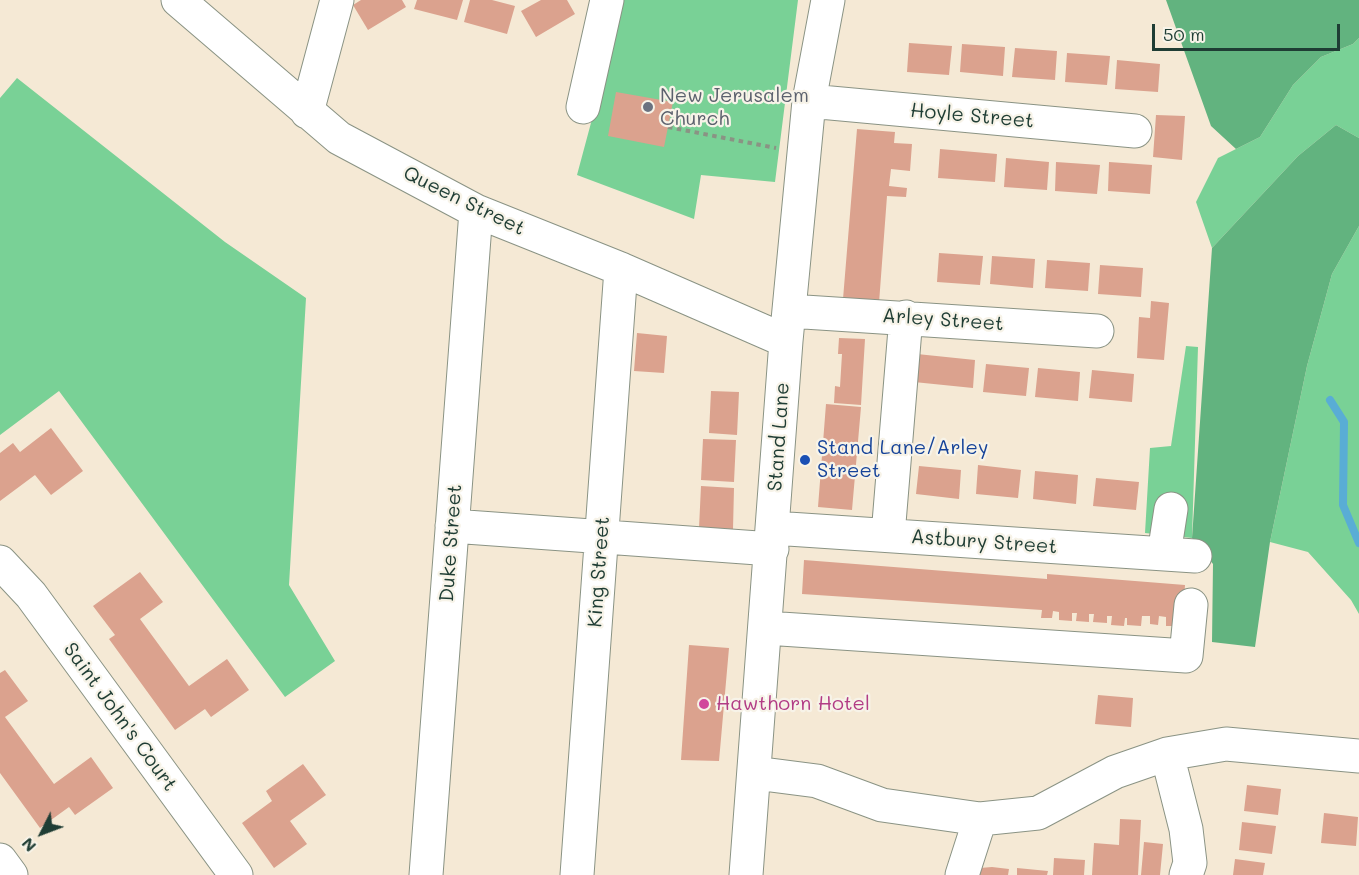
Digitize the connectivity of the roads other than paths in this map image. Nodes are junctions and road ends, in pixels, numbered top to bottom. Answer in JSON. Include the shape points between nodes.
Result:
{"nodes":[{"id":1,"x":178,"y":0,"type":"edge"},
{"id":2,"x":338,"y":0,"type":"edge"},
{"id":3,"x":607,"y":0,"type":"edge"},
{"id":4,"x":828,"y":0,"type":"edge"},
{"id":5,"x":809,"y":101,"type":"junction"},
{"id":6,"x":583,"y":107,"type":"dead end"},
{"id":7,"x":308,"y":112,"type":"junction"},
{"id":8,"x":1135,"y":131,"type":"dead end"},
{"id":9,"x":476,"y":211,"type":"junction"},
{"id":10,"x":621,"y":269,"type":"junction"},
{"id":11,"x":906,"y":317,"type":"junction"},
{"id":12,"x":788,"y":326,"type":"junction"},
{"id":13,"x":1097,"y":331,"type":"dead end"},
{"id":14,"x":1171,"y":509,"type":"dead end"},
{"id":15,"x":452,"y":526,"type":"junction"},
{"id":16,"x":888,"y":535,"type":"junction"},
{"id":17,"x":601,"y":538,"type":"junction"},
{"id":18,"x":772,"y":538,"type":"junction"},
{"id":19,"x":0,"y":562,"type":"edge"},
{"id":20,"x":1191,"y":605,"type":"dead end"},
{"id":21,"x":766,"y":628,"type":"junction"},
{"id":22,"x":1167,"y":754,"type":"junction"},
{"id":23,"x":1359,"y":756,"type":"edge"},
{"id":24,"x":755,"y":773,"type":"junction"},
{"id":25,"x":980,"y":819,"type":"junction"},
{"id":26,"x":0,"y":860,"type":"edge"},
{"id":27,"x":11,"y":875,"type":"edge"},
{"id":28,"x":236,"y":875,"type":"edge"},
{"id":29,"x":426,"y":875,"type":"edge"},
{"id":30,"x":577,"y":875,"type":"edge"},
{"id":31,"x":746,"y":875,"type":"edge"},
{"id":32,"x":962,"y":875,"type":"edge"},
{"id":33,"x":1186,"y":875,"type":"edge"}],
"edges":[{"from":1,"to":7,"type":"street","name":"Queen Street"},
{"from":2,"to":7,"type":"street"},
{"from":3,"to":6,"type":"street"},
{"from":4,"to":5,"type":"street","name":"Stand Lane"},
{"from":5,"to":8,"type":"street","name":"Hoyle Street"},
{"from":5,"to":12,"type":"street","name":"Stand Lane"},
{"from":7,"to":9,"type":"street","name":"Queen Street","via":[[339,138]]},
{"from":9,"to":10,"type":"street","name":"Queen Street"},
{"from":9,"to":15,"type":"street","name":"Duke Street"},
{"from":10,"to":12,"type":"street","name":"Queen Street"},
{"from":10,"to":17,"type":"street","name":"King Street"},
{"from":11,"to":12,"type":"street","name":"Arley Street"},
{"from":11,"to":13,"type":"street","name":"Arley Street"},
{"from":11,"to":16,"type":"street"},
{"from":12,"to":18,"type":"street","name":"Stand Lane"},
{"from":14,"to":16,"type":"street","name":"Astbury Street","via":[[1180,555]]},
{"from":15,"to":17,"type":"street","name":"Astbury Street"},
{"from":15,"to":29,"type":"street","name":"Duke Street"},
{"from":16,"to":18,"type":"street","name":"Astbury Street"},
{"from":17,"to":18,"type":"street","name":"Astbury Street"},
{"from":17,"to":30,"type":"street","name":"King Street"},
{"from":18,"to":21,"type":"street","name":"Stand Lane"},
{"from":19,"to":28,"type":"street","name":"Saint John's Court","via":[[31,595]]},
{"from":20,"to":21,"type":"street","via":[[1186,656]]},
{"from":21,"to":24,"type":"street","name":"Stand Lane"},
{"from":22,"to":23,"type":"street","via":[[1226,744]]},
{"from":22,"to":25,"type":"street","via":[[1115,772],[1038,813]]},
{"from":22,"to":33,"type":"street","via":[[1186,829],[1190,863]]},
{"from":24,"to":25,"type":"street","via":[[817,781],[882,805]]},
{"from":24,"to":31,"type":"street","name":"Stand Lane"},
{"from":25,"to":32,"type":"street"},
{"from":26,"to":27,"type":"street"}]}
